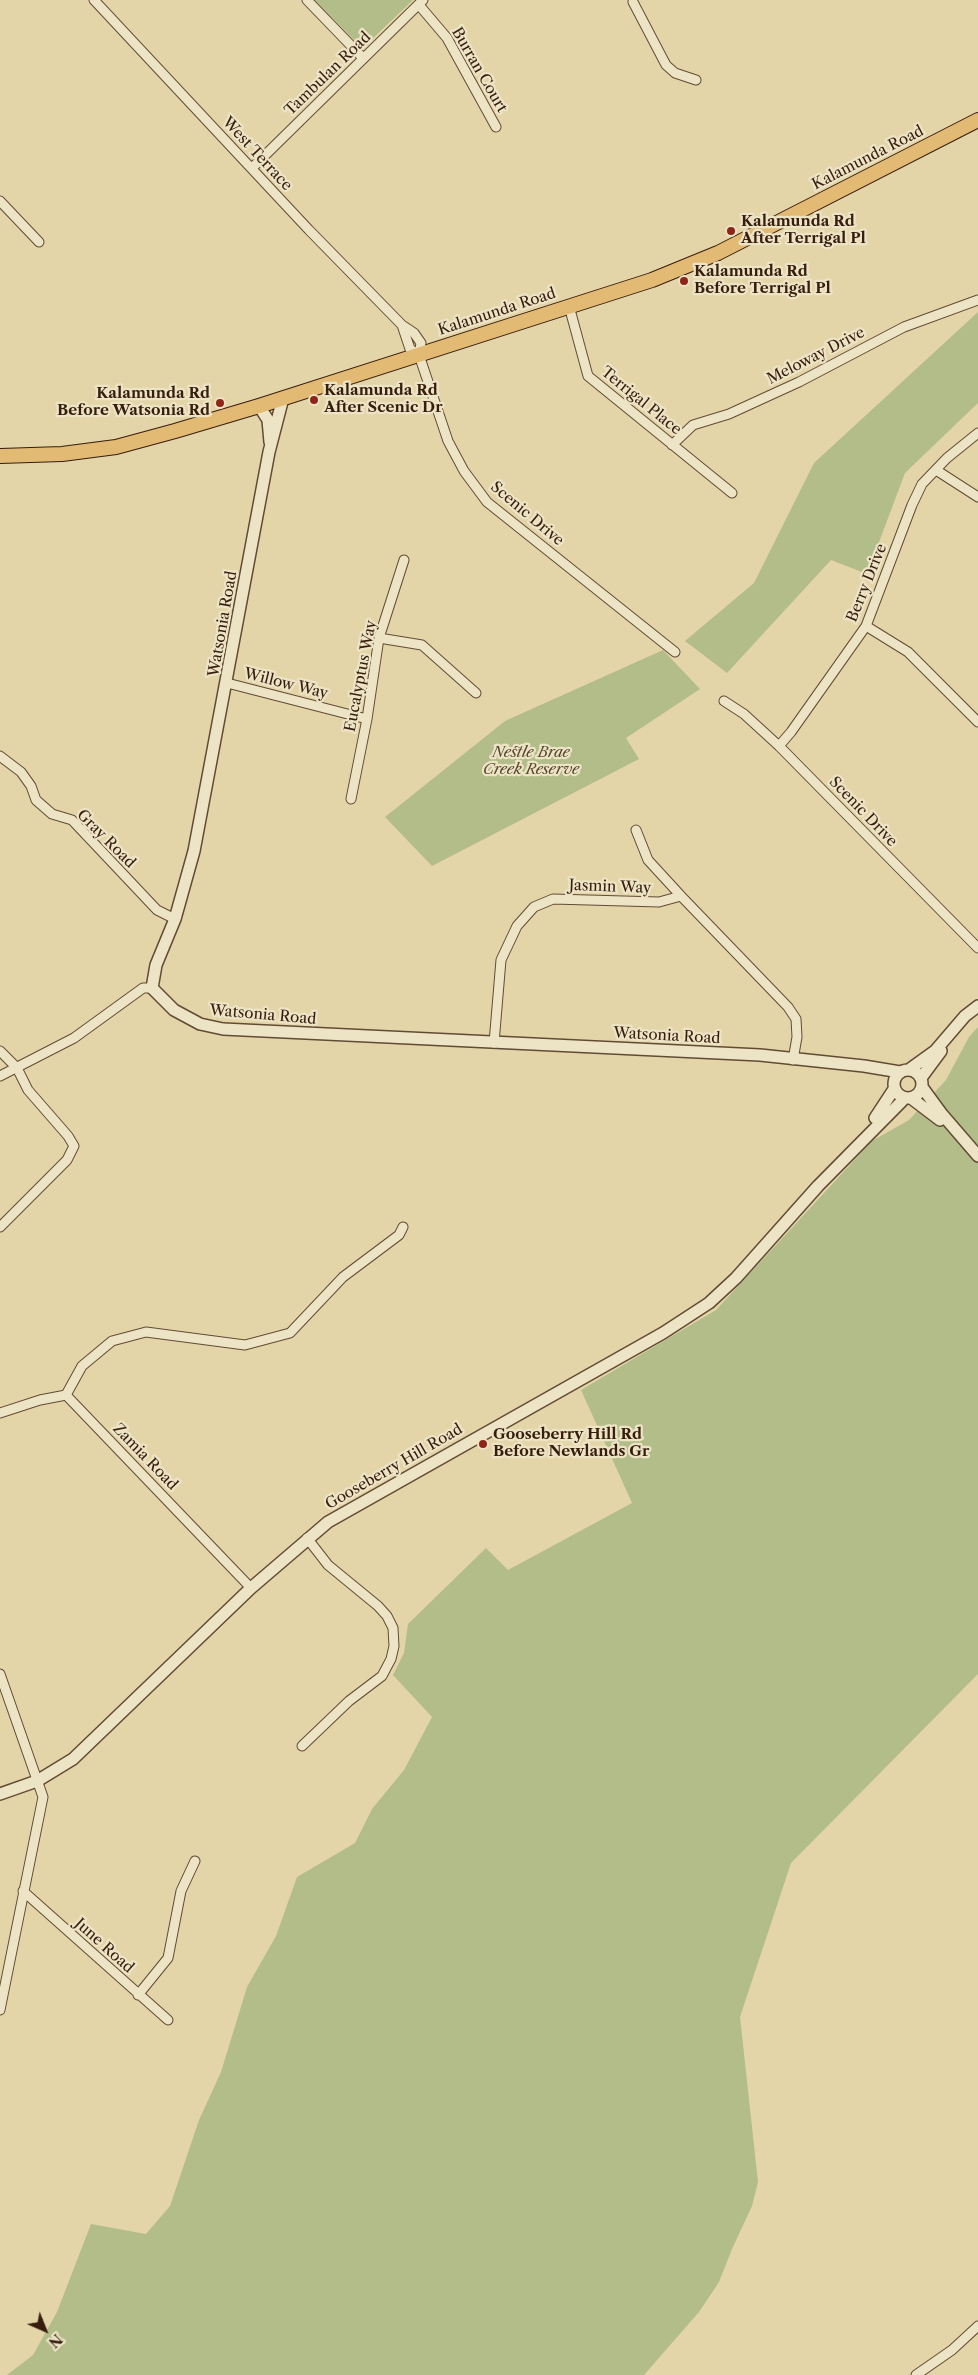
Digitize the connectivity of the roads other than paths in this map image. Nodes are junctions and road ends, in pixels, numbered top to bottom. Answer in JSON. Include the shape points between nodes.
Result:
{"nodes":[{"id":1,"x":94,"y":0,"type":"edge"},
{"id":2,"x":306,"y":0,"type":"edge"},
{"id":3,"x":634,"y":1,"type":"edge"},
{"id":4,"x":421,"y":2,"type":"edge"},
{"id":5,"x":363,"y":58,"type":"junction"},
{"id":6,"x":696,"y":80,"type":"dead end"},
{"id":7,"x":978,"y":120,"type":"edge"},
{"id":8,"x":496,"y":127,"type":"dead end"},
{"id":9,"x":252,"y":168,"type":"junction"},
{"id":10,"x":0,"y":201,"type":"edge"},
{"id":11,"x":38,"y":242,"type":"dead end"},
{"id":12,"x":978,"y":300,"type":"edge"},
{"id":13,"x":569,"y":306,"type":"junction"},
{"id":14,"x":419,"y":354,"type":"junction"},
{"id":15,"x":283,"y":398,"type":"junction"},
{"id":16,"x":259,"y":406,"type":"junction"},
{"id":17,"x":978,"y":434,"type":"edge"},
{"id":18,"x":672,"y":445,"type":"junction"},
{"id":19,"x":269,"y":452,"type":"junction"},
{"id":20,"x":0,"y":456,"type":"edge"},
{"id":21,"x":936,"y":470,"type":"junction"},
{"id":22,"x":732,"y":493,"type":"dead end"},
{"id":23,"x":978,"y":497,"type":"edge"},
{"id":24,"x":404,"y":560,"type":"dead end"},
{"id":25,"x":866,"y":626,"type":"junction"},
{"id":26,"x":379,"y":638,"type":"junction"},
{"id":27,"x":675,"y":652,"type":"dead end"},
{"id":28,"x":227,"y":684,"type":"junction"},
{"id":29,"x":476,"y":693,"type":"dead end"},
{"id":30,"x":724,"y":701,"type":"dead end"},
{"id":31,"x":367,"y":719,"type":"junction"},
{"id":32,"x":978,"y":722,"type":"edge"},
{"id":33,"x":779,"y":746,"type":"junction"},
{"id":34,"x":0,"y":756,"type":"edge"},
{"id":35,"x":351,"y":800,"type":"dead end"},
{"id":36,"x":636,"y":830,"type":"dead end"},
{"id":37,"x":681,"y":896,"type":"junction"},
{"id":38,"x":175,"y":919,"type":"junction"},
{"id":39,"x":978,"y":948,"type":"edge"},
{"id":40,"x":152,"y":988,"type":"junction"},
{"id":41,"x":978,"y":1006,"type":"edge"},
{"id":42,"x":494,"y":1043,"type":"junction"},
{"id":43,"x":0,"y":1051,"type":"edge"},
{"id":44,"x":793,"y":1060,"type":"junction"},
{"id":45,"x":17,"y":1068,"type":"junction"},
{"id":46,"x":873,"y":1068,"type":"junction"},
{"id":47,"x":905,"y":1071,"type":"junction"},
{"id":48,"x":0,"y":1076,"type":"edge"},
{"id":49,"x":922,"y":1082,"type":"junction"},
{"id":50,"x":894,"y":1088,"type":"junction"},
{"id":51,"x":908,"y":1098,"type":"junction"},
{"id":52,"x":976,"y":1153,"type":"edge"},
{"id":53,"x":818,"y":1186,"type":"junction"},
{"id":54,"x":0,"y":1227,"type":"edge"},
{"id":55,"x":403,"y":1227,"type":"dead end"},
{"id":56,"x":66,"y":1395,"type":"junction"},
{"id":57,"x":0,"y":1413,"type":"edge"},
{"id":58,"x":308,"y":1538,"type":"junction"},
{"id":59,"x":251,"y":1588,"type":"junction"},
{"id":60,"x":0,"y":1674,"type":"edge"},
{"id":61,"x":302,"y":1746,"type":"dead end"},
{"id":62,"x":38,"y":1781,"type":"junction"},
{"id":63,"x":0,"y":1794,"type":"edge"},
{"id":64,"x":195,"y":1861,"type":"dead end"},
{"id":65,"x":23,"y":1891,"type":"junction"},
{"id":66,"x":138,"y":1994,"type":"junction"},
{"id":67,"x":0,"y":2010,"type":"edge"},
{"id":68,"x":168,"y":2020,"type":"dead end"},
{"id":69,"x":978,"y":2326,"type":"edge"},
{"id":70,"x":916,"y":2375,"type":"edge"}],
"edges":[{"from":1,"to":9,"type":"street","name":"West Terrace"},
{"from":2,"to":5,"type":"street"},
{"from":3,"to":6,"type":"street","via":[[666,65],[675,73]]},
{"from":4,"to":5,"type":"street","name":"Tambulan Road"},
{"from":4,"to":8,"type":"street","name":"Burran Court","via":[[447,38]]},
{"from":5,"to":9,"type":"street","name":"Tambulan Road"},
{"from":7,"to":13,"type":"main road","name":"Kalamunda Road","via":[[718,253],[652,280]]},
{"from":9,"to":14,"type":"street","name":"West Terrace","via":[[402,325],[410,349]]},
{"from":10,"to":11,"type":"street"},
{"from":12,"to":18,"type":"street","name":"Meloway Drive","via":[[904,327],[799,382],[729,414],[693,425]]},
{"from":13,"to":14,"type":"main road","name":"Kalamunda Road"},
{"from":13,"to":18,"type":"street","name":"Terrigal Place","via":[[588,376]]},
{"from":14,"to":15,"type":"main road","name":"Kalamunda Road"},
{"from":14,"to":27,"type":"street","name":"Scenic Drive","via":[[448,441],[483,497]]},
{"from":15,"to":16,"type":"main road","name":"Kalamunda Road"},
{"from":15,"to":19,"type":"street","name":"Watsonia Road"},
{"from":16,"to":19,"type":"street","name":"Watsonia Road","via":[[268,420]]},
{"from":16,"to":20,"type":"main road","name":"Kalamunda Road","via":[[116,447],[62,454]]},
{"from":17,"to":21,"type":"street","name":"Berry Drive"},
{"from":18,"to":22,"type":"street","name":"Terrigal Place"},
{"from":19,"to":28,"type":"street","name":"Watsonia Road"},
{"from":21,"to":23,"type":"street"},
{"from":21,"to":25,"type":"street","name":"Berry Drive","via":[[922,484],[912,505]]},
{"from":24,"to":26,"type":"street","name":"Eucalyptus Way"},
{"from":25,"to":32,"type":"street","via":[[908,652]]},
{"from":25,"to":33,"type":"street","name":"Berry Drive"},
{"from":26,"to":29,"type":"street","via":[[422,645]]},
{"from":26,"to":31,"type":"street","name":"Eucalyptus Way"},
{"from":28,"to":31,"type":"street","name":"Willow Way"},
{"from":28,"to":38,"type":"street","name":"Watsonia Road","via":[[194,851]]},
{"from":30,"to":33,"type":"street","name":"Scenic Drive","via":[[744,714]]},
{"from":31,"to":35,"type":"street","name":"Eucalyptus Way"},
{"from":33,"to":39,"type":"street","name":"Scenic Drive"},
{"from":34,"to":38,"type":"street","name":"Gray Road","via":[[21,772],[36,800],[52,814],[72,820],[157,910]]},
{"from":36,"to":37,"type":"street","via":[[648,860]]},
{"from":37,"to":42,"type":"street","name":"Jasmin Way","via":[[659,902],[553,899],[534,907],[517,926],[501,960]]},
{"from":37,"to":44,"type":"street","via":[[788,1007],[796,1019]]},
{"from":38,"to":40,"type":"street","name":"Watsonia Road","via":[[156,965]]},
{"from":40,"to":42,"type":"street","name":"Watsonia Road","via":[[174,1010],[200,1024],[224,1028]]},
{"from":40,"to":45,"type":"street","via":[[143,988],[131,995],[74,1038]]},
{"from":41,"to":47,"type":"street","via":[[934,1051]]},
{"from":41,"to":49,"type":"street","via":[[958,1036],[943,1048]]},
{"from":42,"to":44,"type":"street","name":"Watsonia Road"},
{"from":43,"to":45,"type":"street"},
{"from":44,"to":46,"type":"street","name":"Watsonia Road"},
{"from":45,"to":48,"type":"street"},
{"from":45,"to":54,"type":"street","via":[[28,1090],[74,1146],[67,1160]]},
{"from":46,"to":47,"type":"street","name":"Watsonia Road"},
{"from":46,"to":50,"type":"street"},
{"from":47,"to":49,"type":"street","via":[[917,1072]]},
{"from":47,"to":50,"type":"street","via":[[894,1081]]},
{"from":49,"to":51,"type":"street","via":[[919,1094]]},
{"from":49,"to":52,"type":"street","via":[[941,1112]]},
{"from":50,"to":51,"type":"street","via":[[899,1095]]},
{"from":50,"to":53,"type":"street","name":"Gooseberry Hill Road","via":[[884,1107],[841,1154]]},
{"from":51,"to":52,"type":"street","via":[[931,1111],[956,1138]]},
{"from":51,"to":53,"type":"street","name":"Gooseberry Hill Road"},
{"from":53,"to":58,"type":"street","name":"Gooseberry Hill Road","via":[[727,1286],[686,1319],[346,1511]]},
{"from":55,"to":56,"type":"street","via":[[399,1235],[343,1277],[290,1333],[245,1345],[146,1332],[112,1340],[82,1366]]},
{"from":56,"to":57,"type":"street"},
{"from":56,"to":59,"type":"street","name":"Zamia Road"},
{"from":58,"to":59,"type":"street","name":"Gooseberry Hill Road"},
{"from":58,"to":61,"type":"street","via":[[328,1565],[387,1616],[393,1628],[394,1646],[382,1676],[349,1701]]},
{"from":59,"to":62,"type":"street","name":"Gooseberry Hill Road","via":[[73,1759]]},
{"from":60,"to":62,"type":"street"},
{"from":62,"to":63,"type":"street","name":"Gooseberry Hill Road"},
{"from":62,"to":65,"type":"street","via":[[42,1805]]},
{"from":64,"to":66,"type":"street","via":[[181,1891],[168,1958]]},
{"from":65,"to":66,"type":"street","name":"June Road"},
{"from":65,"to":67,"type":"street"},
{"from":66,"to":68,"type":"street","name":"June Road"},
{"from":69,"to":70,"type":"street","via":[[952,2350]]}]}
